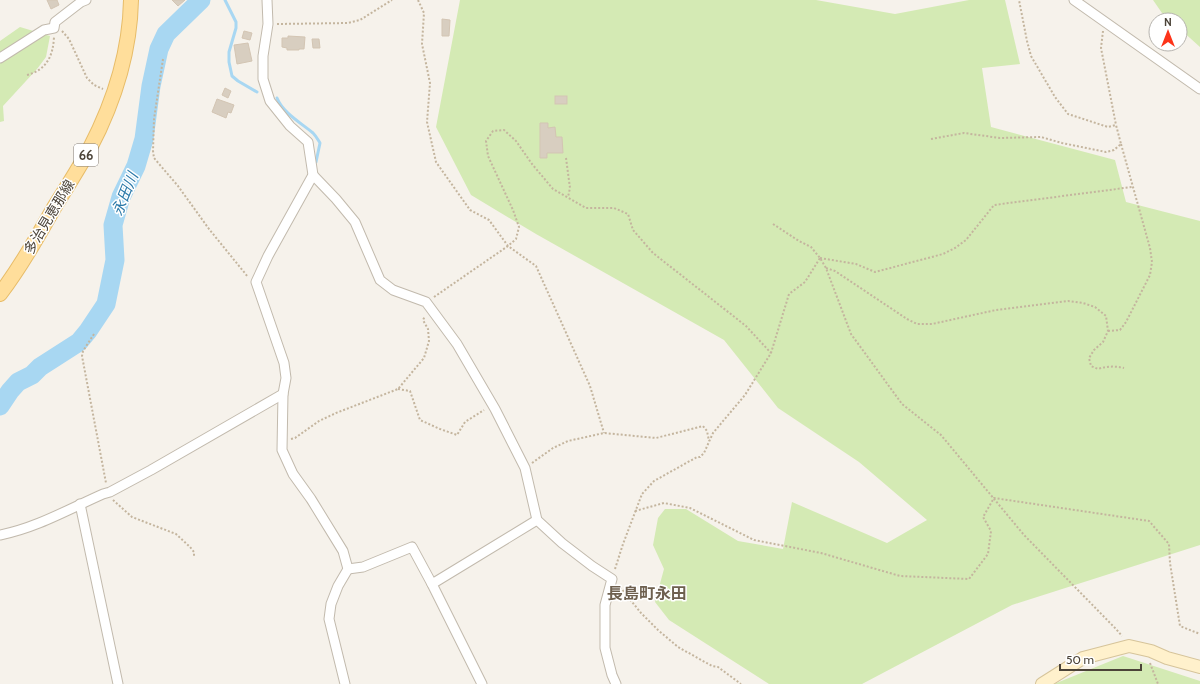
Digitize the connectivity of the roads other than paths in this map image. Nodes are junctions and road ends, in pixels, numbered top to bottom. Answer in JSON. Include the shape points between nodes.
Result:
{"nodes":[{"id":1,"x":86,"y":0,"type":"edge"},
{"id":2,"x":131,"y":0,"type":"edge"},
{"id":3,"x":267,"y":0,"type":"edge"},
{"id":4,"x":1074,"y":0,"type":"edge"},
{"id":5,"x":0,"y":58,"type":"edge"},
{"id":6,"x":1200,"y":89,"type":"edge"},
{"id":7,"x":313,"y":175,"type":"junction"},
{"id":8,"x":0,"y":294,"type":"edge"},
{"id":9,"x":283,"y":394,"type":"junction"},
{"id":10,"x":80,"y":504,"type":"junction"},
{"id":11,"x":537,"y":520,"type":"junction"},
{"id":12,"x":0,"y":535,"type":"edge"},
{"id":13,"x":348,"y":569,"type":"junction"},
{"id":14,"x":432,"y":584,"type":"junction"},
{"id":15,"x":1200,"y":667,"type":"edge"},
{"id":16,"x":118,"y":684,"type":"edge"},
{"id":17,"x":345,"y":684,"type":"edge"},
{"id":18,"x":482,"y":684,"type":"edge"},
{"id":19,"x":616,"y":684,"type":"edge"},
{"id":20,"x":1042,"y":684,"type":"edge"}],
"edges":[{"from":1,"to":5,"type":"street","via":[[55,22],[54,28],[44,30]]},
{"from":2,"to":8,"type":"main road","name":"多治見恵那線","number":"66","via":[[126,53],[103,121],[89,150]]},
{"from":3,"to":7,"type":"street","via":[[268,24],[263,56],[263,79],[270,100],[290,126],[308,142]]},
{"from":4,"to":6,"type":"street"},
{"from":7,"to":9,"type":"street","via":[[256,282],[284,363],[286,378]]},
{"from":7,"to":11,"type":"street","via":[[355,222],[380,280],[393,290],[428,304],[457,344],[525,468]]},
{"from":9,"to":10,"type":"street","via":[[151,470]]},
{"from":9,"to":13,"type":"street","via":[[282,450],[293,474],[343,551]]},
{"from":10,"to":12,"type":"street","via":[[39,524]]},
{"from":10,"to":16,"type":"street"},
{"from":11,"to":14,"type":"street"},
{"from":11,"to":19,"type":"street","via":[[562,543],[612,579],[606,605],[606,648]]},
{"from":13,"to":14,"type":"street","via":[[363,567],[412,547]]},
{"from":13,"to":17,"type":"street","via":[[338,586],[328,619]]},
{"from":14,"to":18,"type":"street"},
{"from":15,"to":20,"type":"street","via":[[1129,646],[1083,658]]}]}
